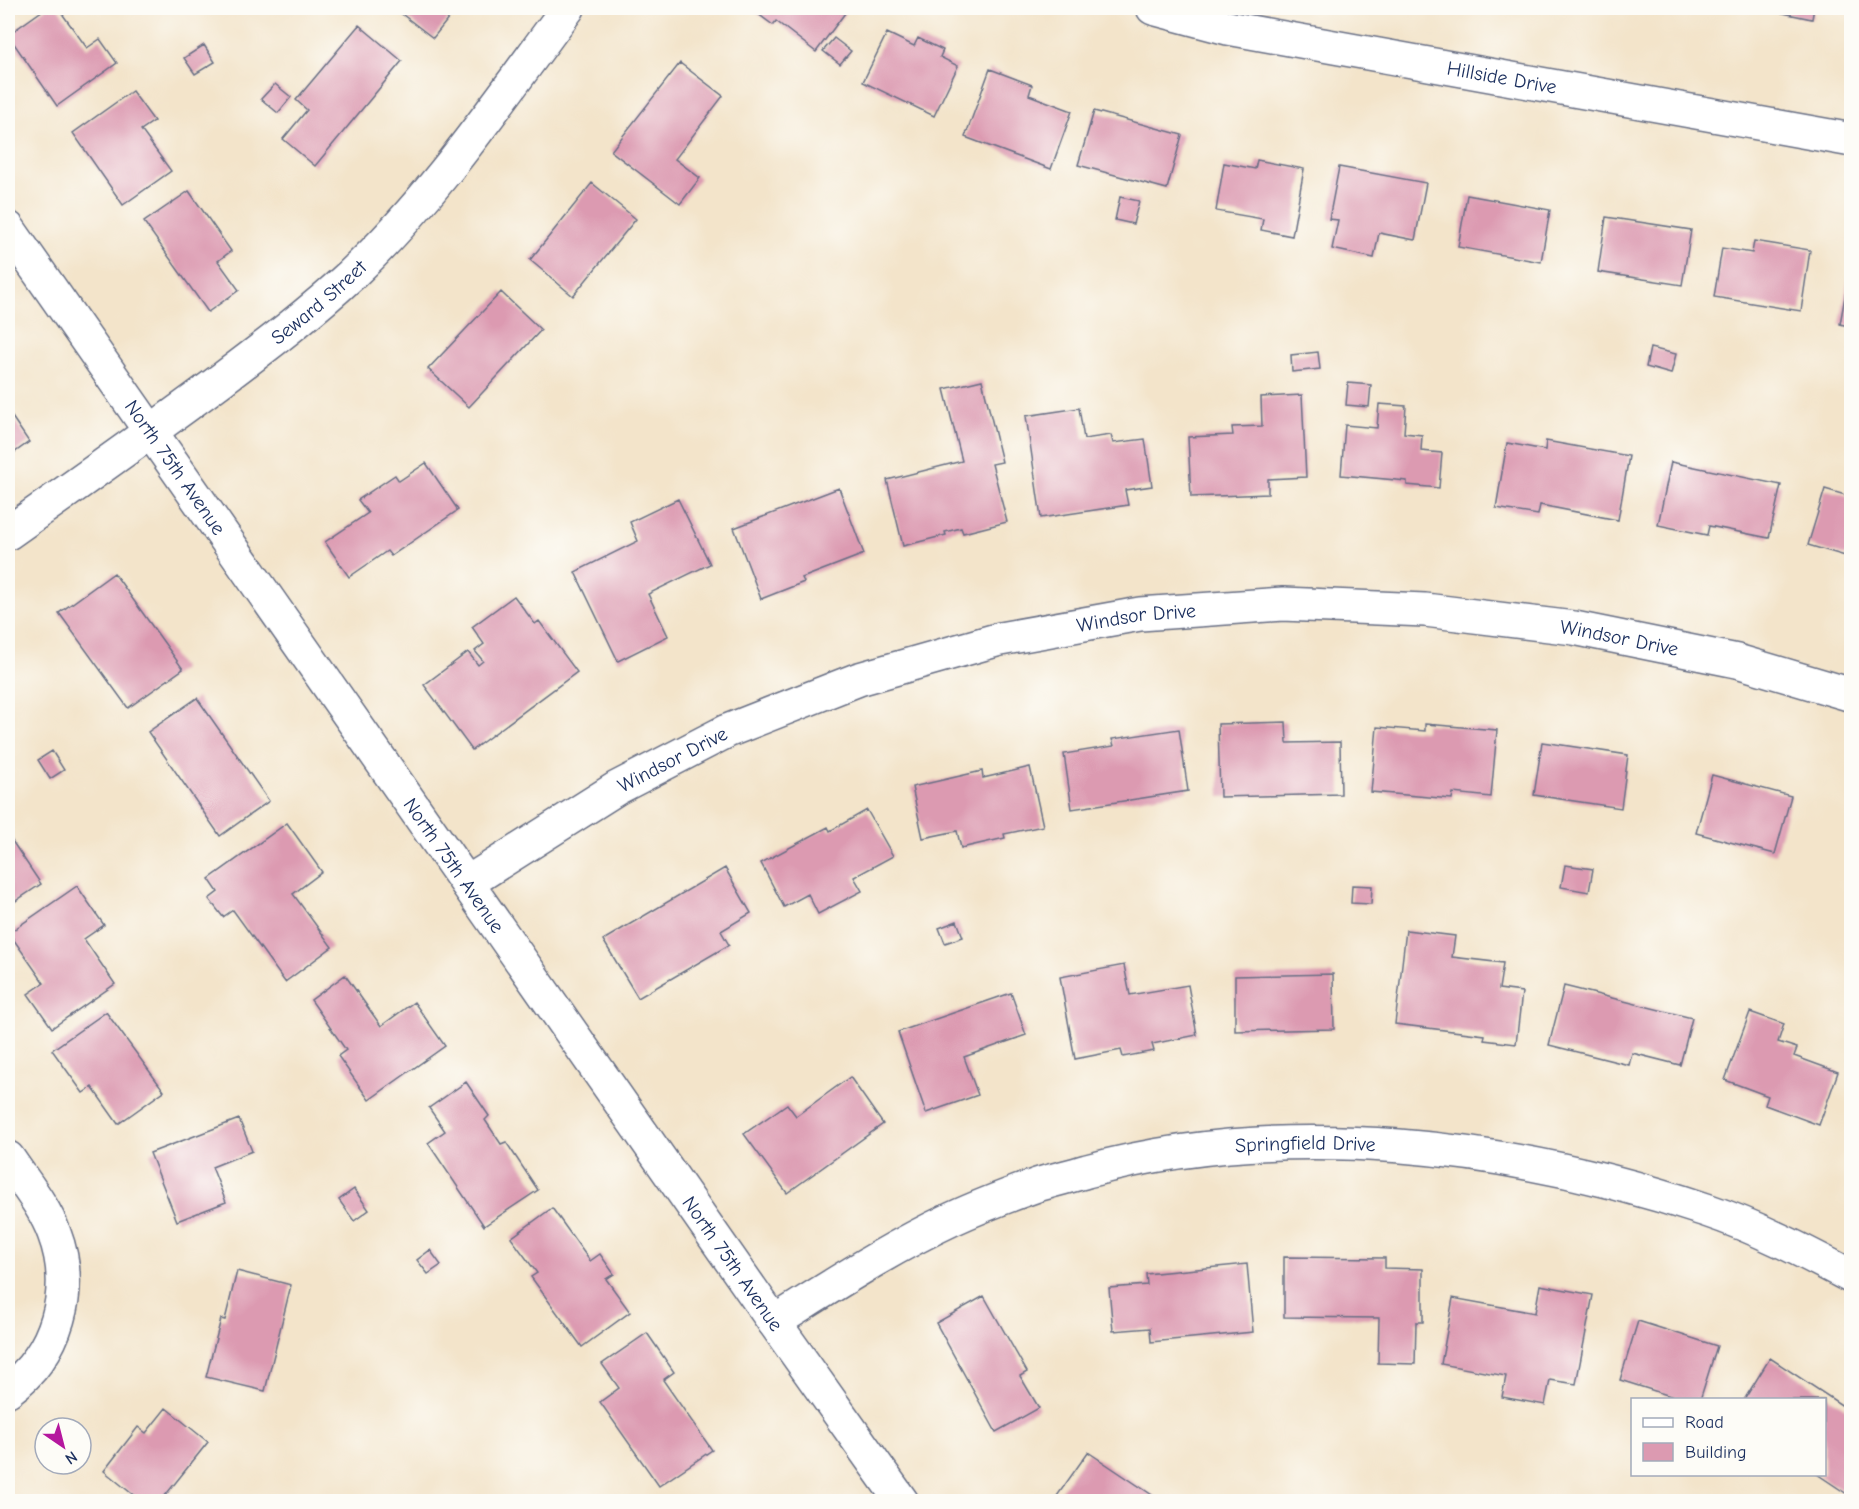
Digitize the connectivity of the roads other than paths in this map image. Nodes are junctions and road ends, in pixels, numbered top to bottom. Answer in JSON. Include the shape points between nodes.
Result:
{"nodes":[{"id":1,"x":568,"y":8,"type":"edge"},
{"id":2,"x":1153,"y":8,"type":"edge"},
{"id":3,"x":1851,"y":140,"type":"edge"},
{"id":4,"x":8,"y":228,"type":"edge"},
{"id":5,"x":150,"y":432,"type":"junction"},
{"id":6,"x":8,"y":533,"type":"edge"},
{"id":7,"x":1851,"y":695,"type":"edge"},
{"id":8,"x":467,"y":883,"type":"junction"},
{"id":9,"x":8,"y":1158,"type":"edge"},
{"id":10,"x":1851,"y":1277,"type":"edge"},
{"id":11,"x":774,"y":1322,"type":"junction"},
{"id":12,"x":14,"y":1385,"type":"edge"},
{"id":13,"x":902,"y":1502,"type":"edge"}],
"edges":[{"from":1,"to":5,"type":"street","name":"Seward Street","via":[[479,128],[402,222],[353,273],[307,315]]},
{"from":2,"to":3,"type":"street","name":"Hillside Drive","via":[[1228,28]]},
{"from":4,"to":5,"type":"street","name":"North 75th Avenue"},
{"from":5,"to":6,"type":"street","name":"Seward Street"},
{"from":5,"to":8,"type":"street","name":"North 75th Avenue"},
{"from":7,"to":8,"type":"street","name":"Windsor Drive","via":[[1737,661],[1574,628],[1425,610],[1282,604],[1140,615],[1000,639],[859,680],[727,731],[617,788]]},
{"from":8,"to":11,"type":"street","name":"North 75th Avenue"},
{"from":9,"to":12,"type":"street","via":[[39,1203],[54,1233],[63,1266],[63,1301],[56,1329],[45,1351]]},
{"from":10,"to":11,"type":"street","name":"Springfield Drive","via":[[1796,1247],[1720,1215],[1629,1186],[1491,1158],[1400,1146],[1306,1141],[1213,1146],[1121,1162],[1039,1184],[953,1219],[884,1255]]},
{"from":11,"to":13,"type":"street","name":"North 75th Avenue"}]}
